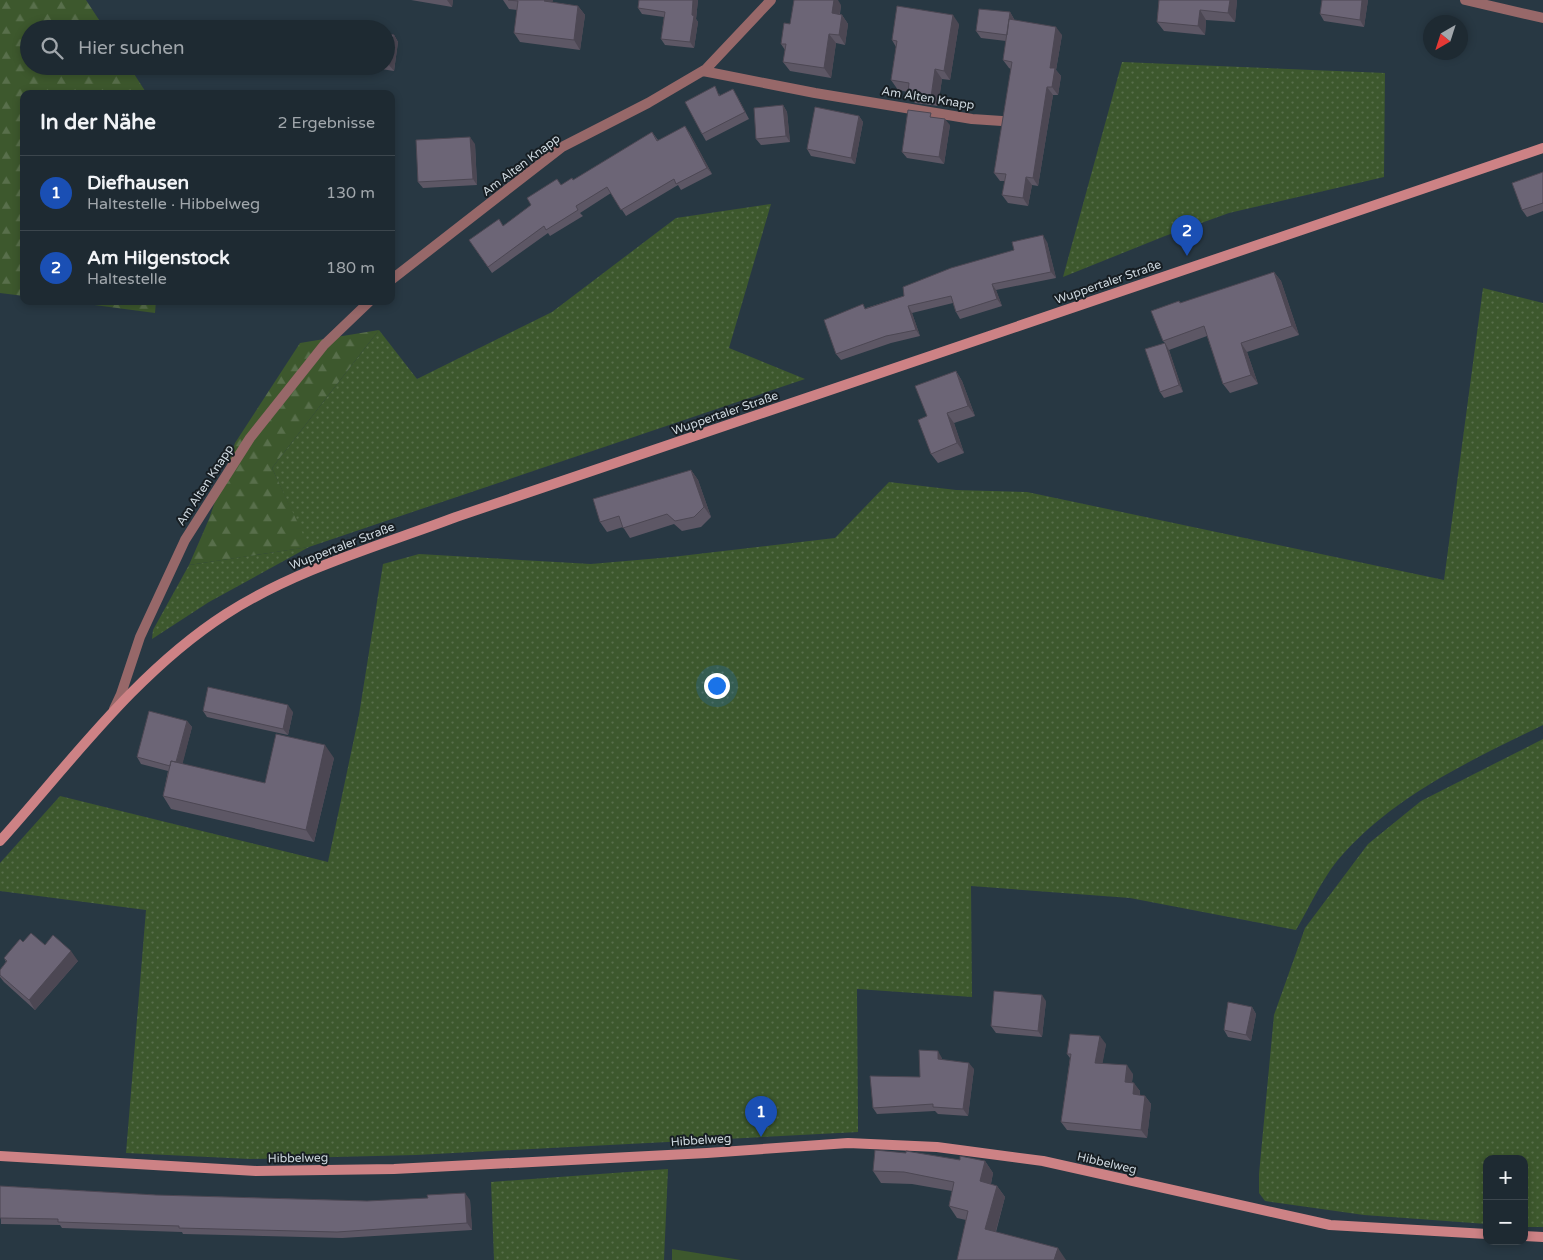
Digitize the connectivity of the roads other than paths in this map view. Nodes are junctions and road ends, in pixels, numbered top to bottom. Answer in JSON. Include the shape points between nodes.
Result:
{"nodes":[{"id":1,"x":771,"y":0,"type":"edge"},
{"id":2,"x":1465,"y":0,"type":"edge"},
{"id":3,"x":1543,"y":18,"type":"edge"},
{"id":4,"x":703,"y":71,"type":"junction"},
{"id":5,"x":1002,"y":121,"type":"edge"},
{"id":6,"x":1543,"y":148,"type":"edge"},
{"id":7,"x":395,"y":277,"type":"edge"},
{"id":8,"x":366,"y":305,"type":"edge"},
{"id":9,"x":112,"y":714,"type":"junction"},
{"id":10,"x":0,"y":841,"type":"edge"},
{"id":11,"x":0,"y":1156,"type":"edge"},
{"id":12,"x":1483,"y":1234,"type":"edge"},
{"id":13,"x":1528,"y":1236,"type":"edge"},
{"id":14,"x":1543,"y":1237,"type":"edge"}],
"edges":[{"from":1,"to":4,"type":"street","name":"Am Alten Knapp"},
{"from":2,"to":3,"type":"street"},
{"from":4,"to":5,"type":"street","name":"Am Alten Knapp","via":[[824,94]]},
{"from":4,"to":7,"type":"street","name":"Am Alten Knapp","via":[[562,147]]},
{"from":6,"to":9,"type":"main road","name":"Wuppertaler Straße","via":[[456,517],[292,578],[227,614],[178,649]]},
{"from":8,"to":9,"type":"street","name":"Am Alten Knapp","via":[[324,345],[250,438],[185,540],[140,637]]},
{"from":9,"to":10,"type":"main road","name":"Wuppertaler Straße"},
{"from":11,"to":12,"type":"main road","name":"Hibbelweg","via":[[256,1171],[394,1169],[848,1143],[937,1146],[1043,1161],[1330,1224]]},
{"from":13,"to":14,"type":"main road"}]}
